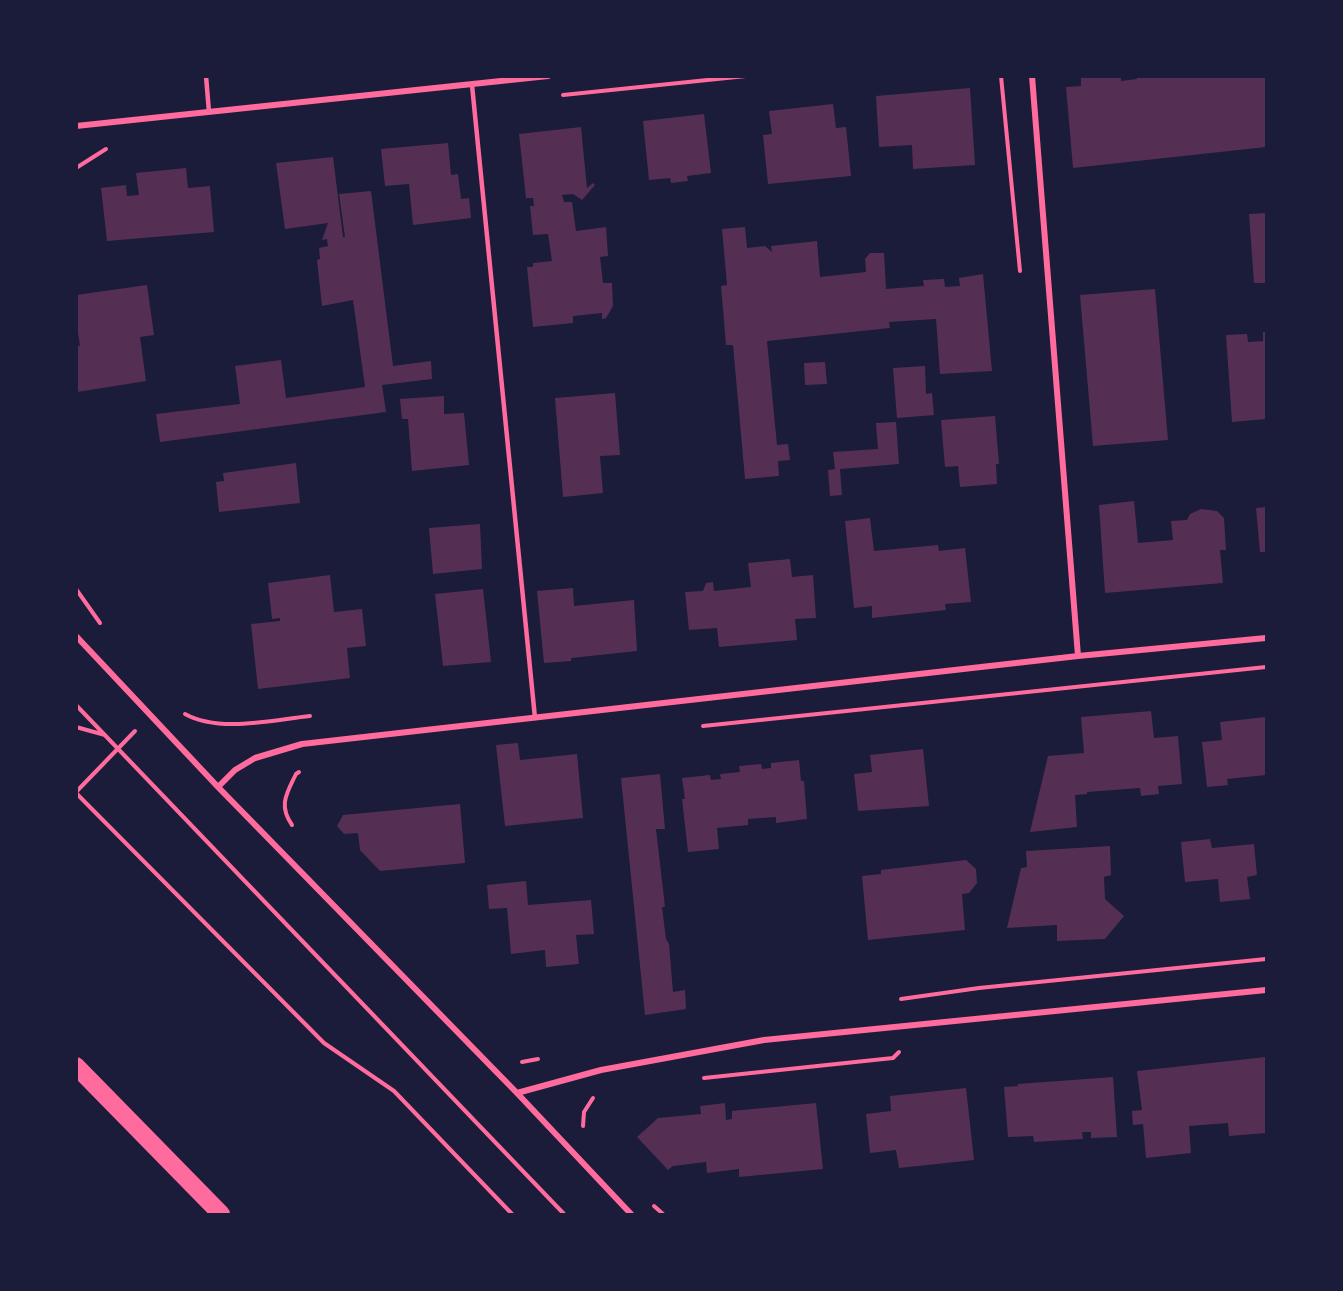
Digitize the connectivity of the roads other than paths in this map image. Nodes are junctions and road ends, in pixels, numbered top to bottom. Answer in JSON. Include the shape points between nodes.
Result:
{"nodes":[{"id":1,"x":206,"y":76,"type":"edge"},
{"id":2,"x":548,"y":76,"type":"edge"},
{"id":3,"x":1032,"y":76,"type":"edge"},
{"id":4,"x":472,"y":85,"type":"junction"},
{"id":5,"x":209,"y":112,"type":"junction"},
{"id":6,"x":76,"y":126,"type":"edge"},
{"id":7,"x":76,"y":636,"type":"edge"},
{"id":8,"x":1266,"y":638,"type":"edge"},
{"id":9,"x":1078,"y":656,"type":"junction"},
{"id":10,"x":535,"y":718,"type":"junction"},
{"id":11,"x":218,"y":787,"type":"junction"},
{"id":12,"x":1266,"y":990,"type":"edge"},
{"id":13,"x":76,"y":1059,"type":"edge"},
{"id":14,"x":76,"y":1066,"type":"edge"},
{"id":15,"x":101,"y":1092,"type":"junction"},
{"id":16,"x":517,"y":1093,"type":"junction"},
{"id":17,"x":221,"y":1215,"type":"edge"},
{"id":18,"x":631,"y":1215,"type":"edge"}],
"edges":[{"from":1,"to":5,"type":"lane"},
{"from":2,"to":4,"type":"street"},
{"from":3,"to":9,"type":"street"},
{"from":4,"to":5,"type":"street"},
{"from":4,"to":10,"type":"lane"},
{"from":5,"to":6,"type":"street"},
{"from":7,"to":11,"type":"street"},
{"from":8,"to":9,"type":"street"},
{"from":9,"to":10,"type":"street"},
{"from":10,"to":11,"type":"street","via":[[302,744],[255,758],[234,770]]},
{"from":11,"to":16,"type":"street"},
{"from":12,"to":16,"type":"street","via":[[764,1040],[601,1070]]},
{"from":13,"to":15,"type":"lane"},
{"from":14,"to":15,"type":"highway"},
{"from":15,"to":17,"type":"highway"},
{"from":16,"to":18,"type":"street"}]}
